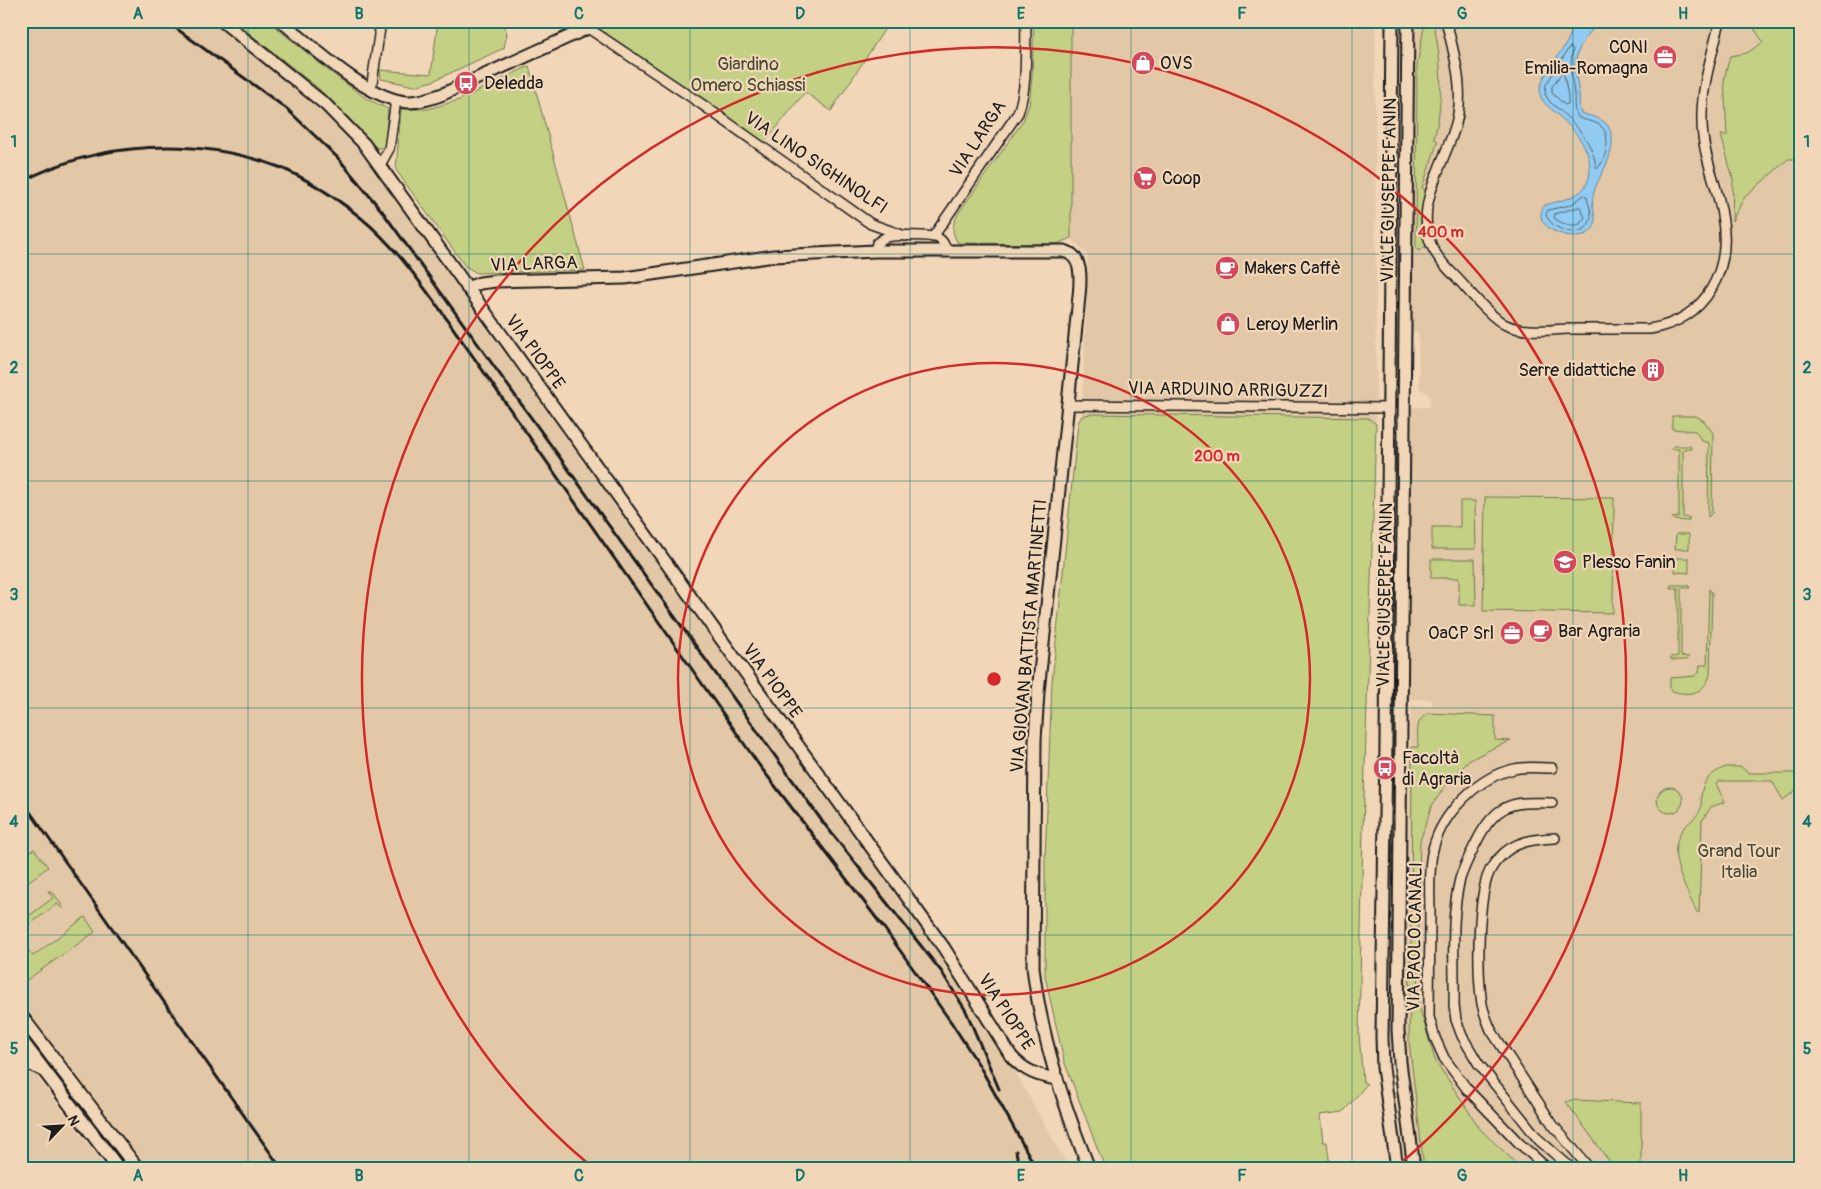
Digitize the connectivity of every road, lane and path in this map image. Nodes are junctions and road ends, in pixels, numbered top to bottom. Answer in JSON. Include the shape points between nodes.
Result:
{"nodes":[{"id":1,"x":222,"y":21,"type":"edge"},
{"id":2,"x":281,"y":21,"type":"edge"},
{"id":3,"x":381,"y":21,"type":"edge"},
{"id":4,"x":1026,"y":21,"type":"edge"},
{"id":5,"x":1392,"y":21,"type":"edge"},
{"id":6,"x":1408,"y":21,"type":"edge"},
{"id":7,"x":1446,"y":21,"type":"edge"},
{"id":8,"x":1720,"y":21,"type":"edge"},
{"id":9,"x":585,"y":24,"type":"edge"},
{"id":10,"x":371,"y":90,"type":"junction"},
{"id":11,"x":396,"y":100,"type":"junction"},
{"id":12,"x":380,"y":165,"type":"junction"},
{"id":13,"x":905,"y":236,"type":"junction"},
{"id":14,"x":933,"y":236,"type":"junction"},
{"id":15,"x":946,"y":250,"type":"junction"},
{"id":16,"x":875,"y":251,"type":"junction"},
{"id":17,"x":1070,"y":253,"type":"joint"},
{"id":18,"x":467,"y":288,"type":"junction"},
{"id":19,"x":1067,"y":405,"type":"junction"},
{"id":20,"x":1388,"y":408,"type":"junction"},
{"id":21,"x":1386,"y":699,"type":"junction"},
{"id":22,"x":1402,"y":699,"type":"junction"},
{"id":23,"x":1552,"y":768,"type":"dead end"},
{"id":24,"x":1552,"y":803,"type":"dead end"},
{"id":25,"x":1555,"y":838,"type":"dead end"},
{"id":26,"x":22,"y":1023,"type":"edge"},
{"id":27,"x":21,"y":1040,"type":"edge"},
{"id":28,"x":21,"y":1061,"type":"edge"},
{"id":29,"x":48,"y":1074,"type":"junction"},
{"id":30,"x":1057,"y":1080,"type":"junction"},
{"id":31,"x":118,"y":1168,"type":"edge"},
{"id":32,"x":137,"y":1168,"type":"edge"},
{"id":33,"x":1089,"y":1168,"type":"edge"},
{"id":34,"x":1397,"y":1168,"type":"edge"},
{"id":35,"x":1414,"y":1168,"type":"edge"},
{"id":36,"x":1547,"y":1168,"type":"edge"},
{"id":37,"x":1571,"y":1168,"type":"edge"},
{"id":38,"x":1589,"y":1168,"type":"edge"}],
"edges":[{"from":1,"to":12,"type":"street","via":[[326,104]]},
{"from":2,"to":10,"type":"street"},
{"from":3,"to":10,"type":"street"},
{"from":4,"to":14,"type":"street","name":"VIA LARGA","via":[[1025,81],[1018,113]]},
{"from":5,"to":20,"type":"street","name":"VIALE GIUSEPPE FANIN"},
{"from":6,"to":22,"type":"street","name":"VIALE GIUSEPPE FANIN"},
{"from":7,"to":8,"type":"street","via":[[1459,80],[1457,116],[1454,133],[1427,206],[1428,239],[1449,270],[1498,320],[1536,330],[1661,327],[1690,313],[1714,285],[1723,259],[1724,226],[1705,148],[1702,94]]},
{"from":9,"to":11,"type":"street","via":[[443,94],[421,101]]},
{"from":9,"to":13,"type":"street","name":"VIA LINO SIGHINOLFI","via":[[871,224]]},
{"from":10,"to":11,"type":"street"},
{"from":11,"to":12,"type":"street","via":[[389,149]]},
{"from":12,"to":18,"type":"street"},
{"from":13,"to":14,"type":"street"},
{"from":13,"to":16,"type":"street","via":[[886,237],[877,243]]},
{"from":14,"to":15,"type":"street","via":[[940,239]]},
{"from":15,"to":16,"type":"street","name":"VIA LARGA"},
{"from":15,"to":17,"type":"street","name":"VIA LARGA"},
{"from":16,"to":18,"type":"street","name":"VIA LARGA","via":[[774,256],[626,278],[496,281]]},
{"from":17,"to":19,"type":"street","name":"VIA GIOVAN BATTISTA MARTINETTI","via":[[1077,261],[1079,276]]},
{"from":18,"to":30,"type":"street","name":"VIA PIOPPE","via":[[938,940],[1011,1056],[1020,1066],[1035,1074]]},
{"from":19,"to":20,"type":"street","name":"VIA ARDUINO ARRIGUZZI"},
{"from":19,"to":30,"type":"street","name":"VIA GIOVAN BATTISTA MARTINETTI","via":[[1035,740],[1034,968],[1045,1038]]},
{"from":20,"to":21,"type":"street","name":"VIALE GIUSEPPE FANIN"},
{"from":21,"to":22,"type":"street"},
{"from":21,"to":34,"type":"street","name":"VIALE GIUSEPPE FANIN","via":[[1382,1036],[1383,1068]]},
{"from":22,"to":35,"type":"street","name":"VIALE GIUSEPPE FANIN","via":[[1398,1030]]},
{"from":23,"to":36,"type":"street","name":"VIA PAOLO CANALI","via":[[1527,767],[1499,774],[1466,796],[1440,830],[1433,849],[1430,880],[1429,1017],[1435,1038],[1444,1058],[1467,1089],[1518,1143]]},
{"from":24,"to":37,"type":"street","via":[[1507,807],[1491,818],[1469,857],[1460,878],[1456,900],[1454,1005],[1462,1036],[1478,1063],[1539,1140]]},
{"from":25,"to":38,"type":"street","via":[[1532,839],[1512,847],[1491,869],[1485,884],[1481,919],[1482,1003],[1491,1030],[1548,1118]]},
{"from":26,"to":32,"type":"main road"},
{"from":27,"to":29,"type":"main road"},
{"from":28,"to":29,"type":"street"},
{"from":29,"to":31,"type":"main road"},
{"from":30,"to":33,"type":"street","name":"VIA GIOVAN BATTISTA MARTINETTI"}]}
